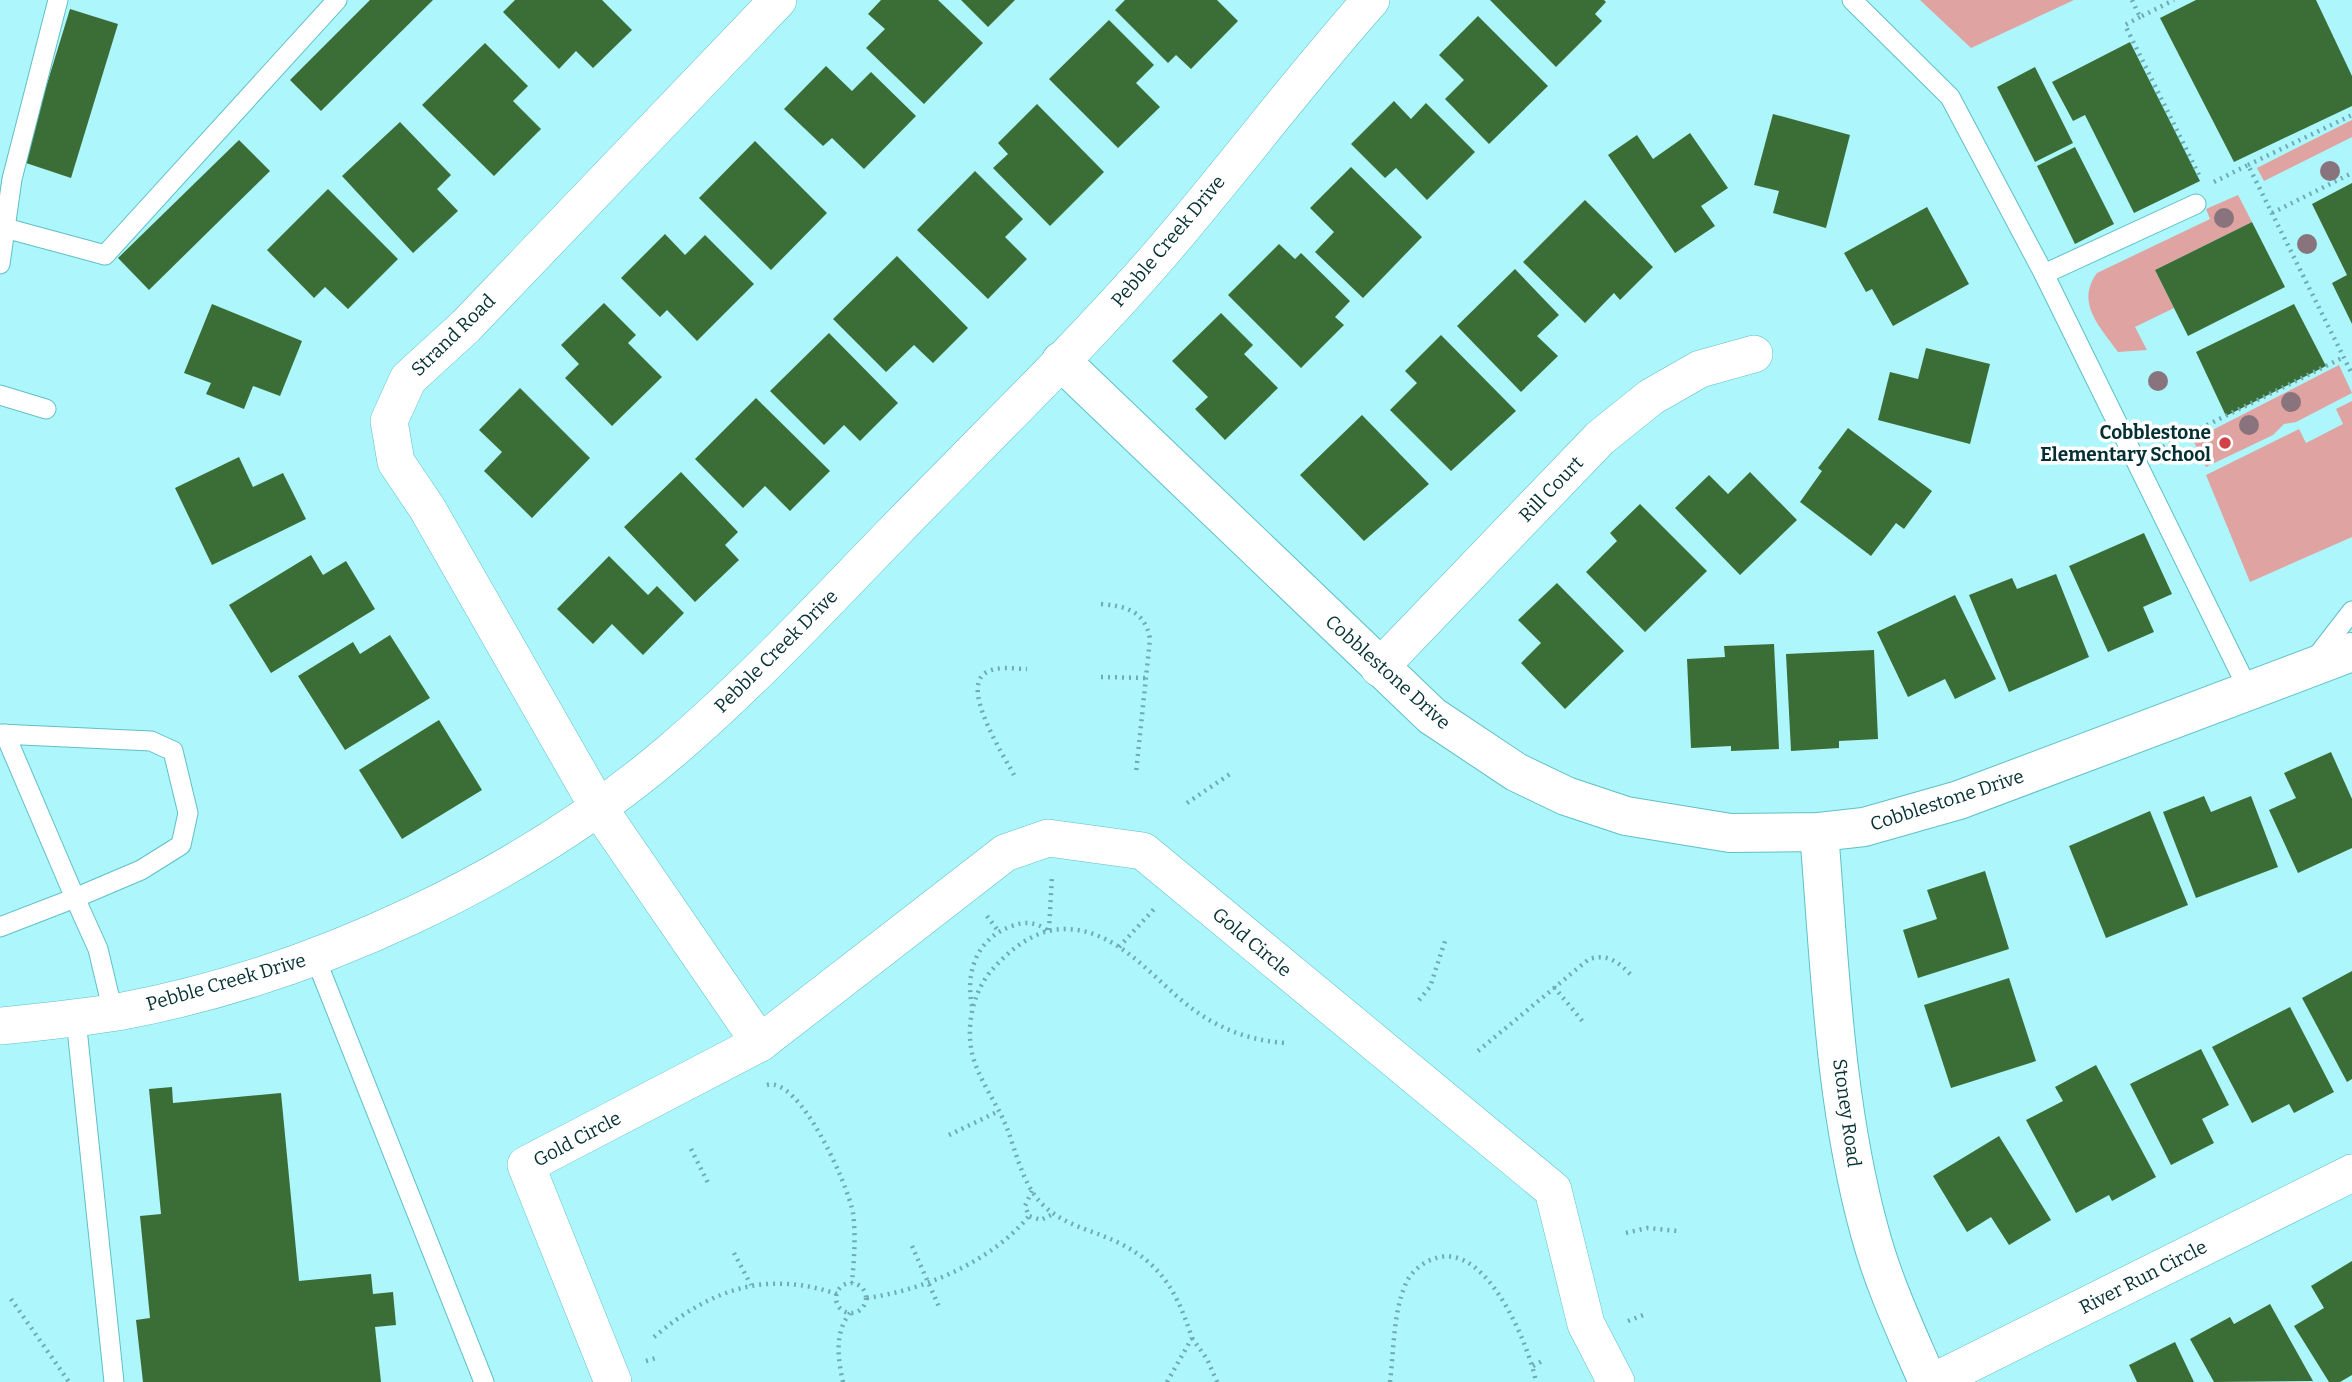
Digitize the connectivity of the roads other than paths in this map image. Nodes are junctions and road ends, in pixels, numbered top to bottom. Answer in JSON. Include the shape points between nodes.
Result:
{"nodes":[{"id":1,"x":58,"y":0,"type":"edge"},
{"id":2,"x":337,"y":0,"type":"edge"},
{"id":3,"x":778,"y":0,"type":"edge"},
{"id":4,"x":1371,"y":0,"type":"edge"},
{"id":5,"x":1853,"y":0,"type":"edge"},
{"id":6,"x":2196,"y":204,"type":"dead end"},
{"id":7,"x":5,"y":228,"type":"junction"},
{"id":8,"x":0,"y":264,"type":"edge"},
{"id":9,"x":2044,"y":274,"type":"junction"},
{"id":10,"x":1754,"y":355,"type":"dead end"},
{"id":11,"x":1060,"y":361,"type":"junction"},
{"id":12,"x":0,"y":395,"type":"edge"},
{"id":13,"x":46,"y":409,"type":"dead end"},
{"id":14,"x":2352,"y":611,"type":"edge"},
{"id":15,"x":2352,"y":652,"type":"edge"},
{"id":16,"x":1379,"y":668,"type":"junction"},
{"id":17,"x":2307,"y":669,"type":"junction"},
{"id":18,"x":2249,"y":691,"type":"junction"},
{"id":19,"x":2,"y":734,"type":"edge"},
{"id":20,"x":598,"y":807,"type":"junction"},
{"id":21,"x":1819,"y":832,"type":"junction"},
{"id":22,"x":75,"y":898,"type":"junction"},
{"id":23,"x":0,"y":927,"type":"edge"},
{"id":24,"x":315,"y":957,"type":"junction"},
{"id":25,"x":113,"y":1012,"type":"junction"},
{"id":26,"x":76,"y":1019,"type":"junction"},
{"id":27,"x":0,"y":1026,"type":"edge"},
{"id":28,"x":760,"y":1043,"type":"junction"},
{"id":29,"x":2352,"y":1173,"type":"edge"},
{"id":30,"x":114,"y":1382,"type":"edge"},
{"id":31,"x":484,"y":1382,"type":"edge"},
{"id":32,"x":613,"y":1382,"type":"edge"},
{"id":33,"x":1616,"y":1382,"type":"edge"},
{"id":34,"x":1931,"y":1382,"type":"edge"}],
"edges":[{"from":1,"to":7,"type":"lane","via":[[12,180]]},
{"from":2,"to":7,"type":"lane","via":[[105,255]]},
{"from":3,"to":20,"type":"street","name":"Strand Road","via":[[466,326],[408,379],[388,421],[396,463],[427,508]]},
{"from":4,"to":11,"type":"street","name":"Pebble Creek Drive","via":[[1159,255]]},
{"from":5,"to":9,"type":"lane","via":[[1950,97]]},
{"from":6,"to":9,"type":"lane"},
{"from":7,"to":8,"type":"lane"},
{"from":9,"to":18,"type":"lane"},
{"from":10,"to":16,"type":"street","name":"Rill Court","via":[[1700,369],[1651,397],[1600,438]]},
{"from":11,"to":16,"type":"street","name":"Cobblestone Drive"},
{"from":11,"to":20,"type":"street","name":"Pebble Creek Drive","via":[[770,659],[668,754]]},
{"from":12,"to":13,"type":"lane"},
{"from":14,"to":17,"type":"lane"},
{"from":15,"to":17,"type":"street","name":"Cobblestone Drive"},
{"from":16,"to":21,"type":"street","name":"Cobblestone Drive","via":[[1432,716],[1472,744],[1566,796],[1626,816],[1678,826],[1730,833]]},
{"from":17,"to":18,"type":"street","name":"Cobblestone Drive"},
{"from":18,"to":21,"type":"street","name":"Cobblestone Drive","via":[[1959,800],[1871,825]]},
{"from":19,"to":22,"type":"lane"},
{"from":19,"to":22,"type":"lane","via":[[151,741],[173,751],[188,813],[181,845],[141,870]]},
{"from":20,"to":24,"type":"street","name":"Pebble Creek Drive","via":[[463,889]]},
{"from":20,"to":28,"type":"street"},
{"from":21,"to":34,"type":"street","name":"Stoney Road","via":[[1839,1063],[1856,1177],[1895,1307]]},
{"from":22,"to":23,"type":"lane"},
{"from":22,"to":25,"type":"lane","via":[[98,949]]},
{"from":24,"to":25,"type":"street","name":"Pebble Creek Drive","via":[[231,985]]},
{"from":24,"to":31,"type":"lane"},
{"from":25,"to":26,"type":"street","name":"Pebble Creek Drive"},
{"from":26,"to":27,"type":"street","name":"Pebble Creek Drive"},
{"from":26,"to":30,"type":"lane"},
{"from":28,"to":32,"type":"street","name":"Gold Circle","via":[[526,1165]]},
{"from":28,"to":33,"type":"street","name":"Gold Circle","via":[[1005,852],[1054,839],[1143,852],[1553,1190],[1586,1324]]},
{"from":29,"to":34,"type":"street","name":"River Run Circle"}]}
